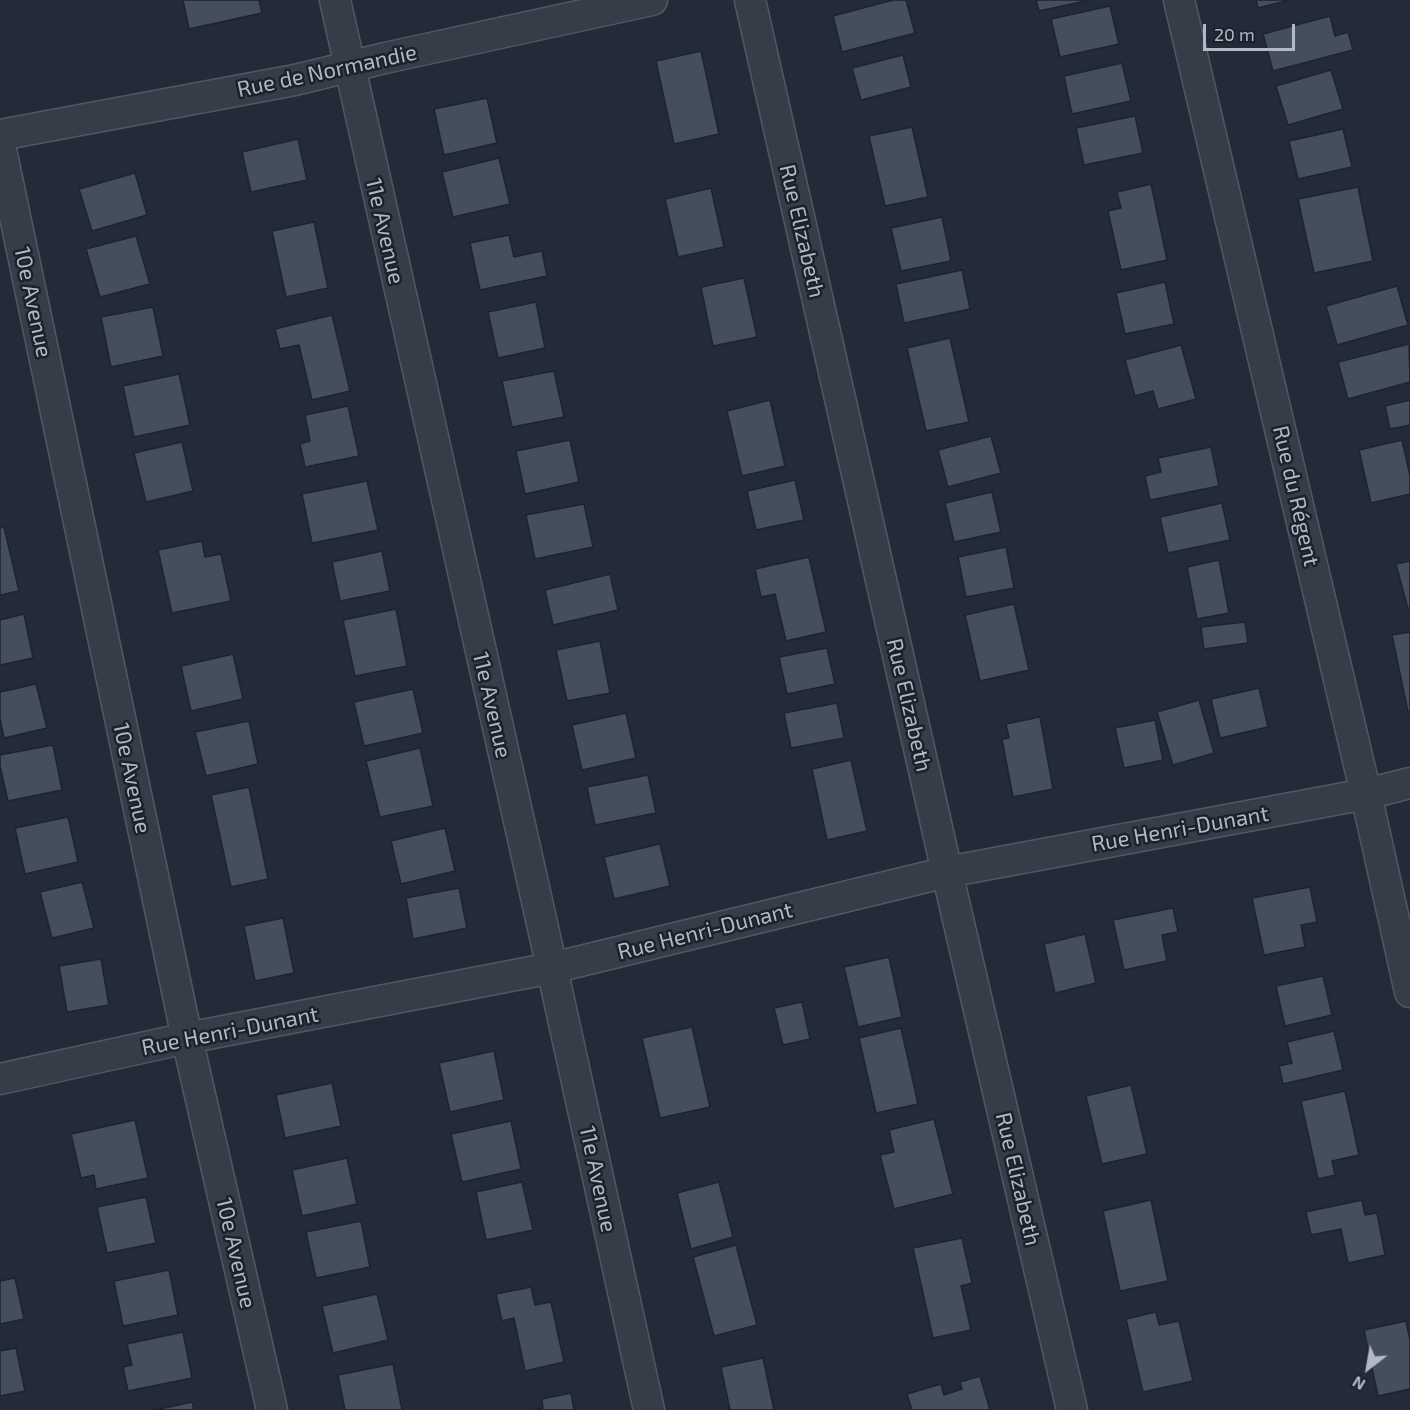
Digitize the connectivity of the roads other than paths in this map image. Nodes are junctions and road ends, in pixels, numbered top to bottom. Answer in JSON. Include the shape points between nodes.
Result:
{"nodes":[{"id":1,"x":334,"y":0,"type":"edge"},
{"id":2,"x":652,"y":0,"type":"edge"},
{"id":3,"x":750,"y":0,"type":"edge"},
{"id":4,"x":1179,"y":0,"type":"edge"},
{"id":5,"x":348,"y":66,"type":"junction"},
{"id":6,"x":0,"y":135,"type":"edge"},
{"id":7,"x":0,"y":145,"type":"edge"},
{"id":8,"x":1410,"y":783,"type":"edge"},
{"id":9,"x":1366,"y":794,"type":"junction"},
{"id":10,"x":947,"y":872,"type":"junction"},
{"id":11,"x":552,"y":968,"type":"junction"},
{"id":12,"x":1410,"y":992,"type":"edge"},
{"id":13,"x":187,"y":1038,"type":"junction"},
{"id":14,"x":0,"y":1079,"type":"edge"},
{"id":15,"x":272,"y":1410,"type":"edge"},
{"id":16,"x":649,"y":1410,"type":"edge"},
{"id":17,"x":1072,"y":1410,"type":"edge"}],
"edges":[{"from":1,"to":5,"type":"street","name":"11e Avenue"},
{"from":2,"to":5,"type":"street","name":"Rue de Normandie"},
{"from":3,"to":10,"type":"street","name":"Rue Elizabeth"},
{"from":4,"to":9,"type":"street","name":"Rue du Régent"},
{"from":5,"to":6,"type":"street","name":"Rue de Normandie","via":[[295,80]]},
{"from":5,"to":11,"type":"street","name":"11e Avenue"},
{"from":7,"to":13,"type":"street","name":"10e Avenue"},
{"from":8,"to":9,"type":"street","name":"Rue Henri-Dunant"},
{"from":9,"to":10,"type":"street","name":"Rue Henri-Dunant"},
{"from":9,"to":12,"type":"street","name":"Rue du Régent"},
{"from":10,"to":11,"type":"street","name":"Rue Henri-Dunant"},
{"from":10,"to":17,"type":"street","name":"Rue Elizabeth"},
{"from":11,"to":13,"type":"street","name":"Rue Henri-Dunant"},
{"from":11,"to":16,"type":"street","name":"11e Avenue"},
{"from":13,"to":14,"type":"street","name":"Rue Henri-Dunant"},
{"from":13,"to":15,"type":"street","name":"10e Avenue"}]}
